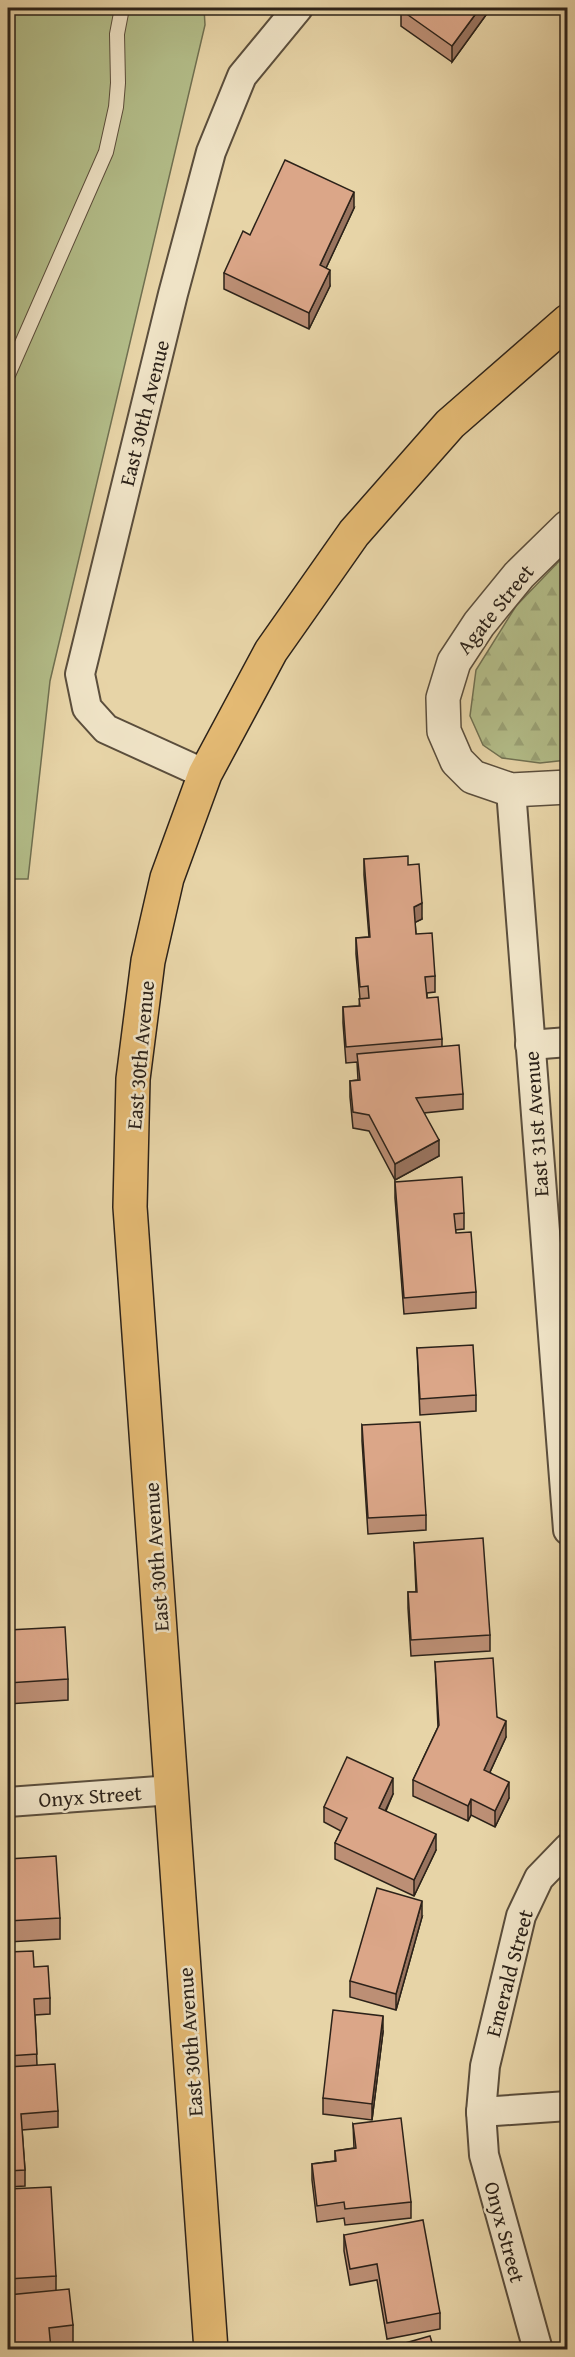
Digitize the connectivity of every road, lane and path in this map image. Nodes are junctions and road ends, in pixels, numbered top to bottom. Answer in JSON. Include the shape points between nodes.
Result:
{"nodes":[{"id":1,"x":122,"y":8,"type":"edge"},
{"id":2,"x":298,"y":8,"type":"edge"},
{"id":3,"x":567,"y":321,"type":"edge"},
{"id":4,"x":8,"y":375,"type":"edge"},
{"id":5,"x":567,"y":527,"type":"edge"},
{"id":6,"x":205,"y":774,"type":"junction"},
{"id":7,"x":567,"y":786,"type":"edge"},
{"id":8,"x":511,"y":790,"type":"junction"},
{"id":9,"x":567,"y":1042,"type":"edge"},
{"id":10,"x":530,"y":1045,"type":"junction"},
{"id":11,"x":558,"y":1300,"type":"edge"},
{"id":12,"x":567,"y":1530,"type":"edge"},
{"id":13,"x":172,"y":1790,"type":"junction"},
{"id":14,"x":8,"y":1802,"type":"edge"},
{"id":15,"x":567,"y":1848,"type":"edge"},
{"id":16,"x":567,"y":2106,"type":"edge"},
{"id":17,"x":481,"y":2112,"type":"junction"},
{"id":18,"x":211,"y":2349,"type":"edge"},
{"id":19,"x":538,"y":2349,"type":"edge"}],
"edges":[{"from":1,"to":4,"type":"lane","via":[[117,27],[116,107],[106,152]]},
{"from":2,"to":6,"type":"street","name":"East 30th Avenue","via":[[242,76],[211,152],[80,674],[87,708],[106,729]]},
{"from":3,"to":6,"type":"main road","name":"East 30th Avenue","via":[[450,424],[354,533],[271,651]]},
{"from":5,"to":8,"type":"street","name":"Agate Street","via":[[519,575],[479,624],[454,662],[443,698],[444,731],[457,761],[473,777]]},
{"from":6,"to":13,"type":"main road","name":"East 30th Avenue","via":[[166,878],[148,961],[133,1079],[130,1207]]},
{"from":7,"to":8,"type":"street","name":"Agate Street"},
{"from":8,"to":10,"type":"street","name":"East 31st Avenue"},
{"from":9,"to":10,"type":"street"},
{"from":10,"to":11,"type":"street","name":"East 31st Avenue"},
{"from":11,"to":12,"type":"street","name":"East 31st Avenue"},
{"from":13,"to":14,"type":"street","name":"Onyx Street"},
{"from":13,"to":18,"type":"main road","name":"East 30th Avenue"},
{"from":15,"to":17,"type":"street","name":"Emerald Street","via":[[539,1878],[521,1916],[485,2066]]},
{"from":16,"to":17,"type":"street"},
{"from":17,"to":19,"type":"street","name":"Onyx Street","via":[[484,2155]]}]}
